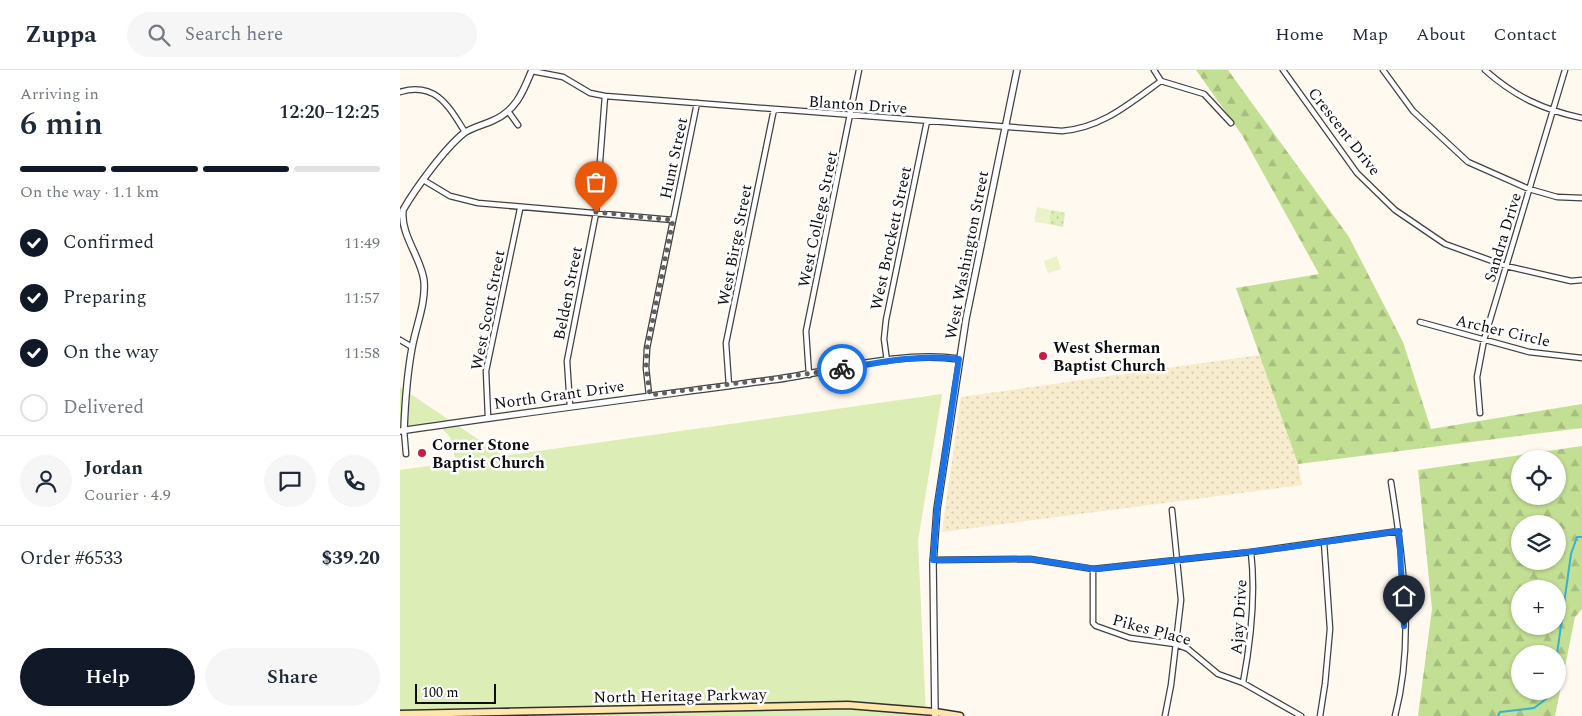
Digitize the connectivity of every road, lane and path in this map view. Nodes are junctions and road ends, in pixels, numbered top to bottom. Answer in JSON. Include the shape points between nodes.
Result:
{"nodes":[{"id":1,"x":859,"y":70,"type":"edge"},
{"id":2,"x":1017,"y":70,"type":"edge"},
{"id":3,"x":1154,"y":70,"type":"edge"},
{"id":4,"x":1283,"y":70,"type":"edge"},
{"id":5,"x":1383,"y":70,"type":"edge"},
{"id":6,"x":1485,"y":70,"type":"edge"},
{"id":7,"x":1565,"y":70,"type":"edge"},
{"id":8,"x":532,"y":71,"type":"edge"},
{"id":9,"x":1161,"y":81,"type":"junction"},
{"id":10,"x":400,"y":92,"type":"edge"},
{"id":11,"x":605,"y":96,"type":"junction"},
{"id":12,"x":697,"y":103,"type":"junction"},
{"id":13,"x":774,"y":109,"type":"junction"},
{"id":14,"x":508,"y":111,"type":"junction"},
{"id":15,"x":1552,"y":112,"type":"junction"},
{"id":16,"x":851,"y":116,"type":"junction"},
{"id":17,"x":1582,"y":118,"type":"edge"},
{"id":18,"x":927,"y":121,"type":"junction"},
{"id":19,"x":1231,"y":123,"type":"dead end"},
{"id":20,"x":518,"y":125,"type":"dead end"},
{"id":21,"x":1006,"y":126,"type":"junction"},
{"id":22,"x":465,"y":132,"type":"junction"},
{"id":23,"x":424,"y":181,"type":"junction"},
{"id":24,"x":1529,"y":189,"type":"junction"},
{"id":25,"x":1582,"y":198,"type":"edge"},
{"id":26,"x":520,"y":208,"type":"junction"},
{"id":27,"x":596,"y":212,"type":"junction"},
{"id":28,"x":673,"y":220,"type":"junction"},
{"id":29,"x":1506,"y":266,"type":"junction"},
{"id":30,"x":1582,"y":280,"type":"edge"},
{"id":31,"x":1420,"y":322,"type":"dead end"},
{"id":32,"x":400,"y":340,"type":"edge"},
{"id":33,"x":1484,"y":340,"type":"junction"},
{"id":34,"x":412,"y":347,"type":"junction"},
{"id":35,"x":1582,"y":358,"type":"edge"},
{"id":36,"x":959,"y":359,"type":"junction"},
{"id":37,"x":887,"y":361,"type":"junction"},
{"id":38,"x":809,"y":374,"type":"junction"},
{"id":39,"x":729,"y":386,"type":"junction"},
{"id":40,"x":650,"y":395,"type":"junction"},
{"id":41,"x":570,"y":406,"type":"junction"},
{"id":42,"x":1480,"y":413,"type":"dead end"},
{"id":43,"x":488,"y":417,"type":"junction"},
{"id":44,"x":402,"y":431,"type":"edge"},
{"id":45,"x":406,"y":454,"type":"dead end"},
{"id":46,"x":1391,"y":482,"type":"dead end"},
{"id":47,"x":1172,"y":510,"type":"dead end"},
{"id":48,"x":1399,"y":531,"type":"junction"},
{"id":49,"x":1324,"y":542,"type":"junction"},
{"id":50,"x":1251,"y":552,"type":"junction"},
{"id":51,"x":933,"y":560,"type":"junction"},
{"id":52,"x":1177,"y":560,"type":"junction"},
{"id":53,"x":1092,"y":569,"type":"junction"},
{"id":54,"x":1175,"y":644,"type":"junction"},
{"id":55,"x":1243,"y":683,"type":"junction"},
{"id":56,"x":400,"y":714,"type":"edge"},
{"id":57,"x":935,"y":714,"type":"edge"},
{"id":58,"x":960,"y":716,"type":"edge"},
{"id":59,"x":1165,"y":716,"type":"edge"},
{"id":60,"x":1301,"y":716,"type":"edge"},
{"id":61,"x":1320,"y":716,"type":"edge"},
{"id":62,"x":1395,"y":716,"type":"edge"}],
"edges":[{"from":1,"to":16,"type":"street","name":"West College Street"},
{"from":2,"to":21,"type":"street","name":"West Washington Street"},
{"from":3,"to":9,"type":"street"},
{"from":4,"to":29,"type":"street","name":"Crescent Drive","via":[[1357,173],[1395,210],[1445,244]]},
{"from":5,"to":24,"type":"street","via":[[1413,111],[1468,162]]},
{"from":6,"to":15,"type":"street","via":[[1506,89]]},
{"from":7,"to":15,"type":"street","name":"Sandra Drive"},
{"from":8,"to":11,"type":"street","name":"Blanton Drive","via":[[563,77],[590,93]]},
{"from":8,"to":14,"type":"street","via":[[517,103]]},
{"from":9,"to":19,"type":"street","via":[[1204,94]]},
{"from":9,"to":21,"type":"street","name":"Blanton Drive","via":[[1115,114],[1087,127],[1062,131]]},
{"from":10,"to":22,"type":"street","via":[[421,91],[441,97]]},
{"from":11,"to":12,"type":"street","name":"Blanton Drive"},
{"from":11,"to":27,"type":"street","name":"Belden Street"},
{"from":12,"to":13,"type":"street","name":"Blanton Drive"},
{"from":12,"to":28,"type":"street","name":"Hunt Street"},
{"from":13,"to":16,"type":"street","name":"Blanton Drive"},
{"from":13,"to":39,"type":"street","name":"West Birge Street","via":[[726,343]]},
{"from":14,"to":20,"type":"street"},
{"from":14,"to":22,"type":"street"},
{"from":15,"to":17,"type":"street"},
{"from":15,"to":24,"type":"street","name":"Sandra Drive"},
{"from":16,"to":18,"type":"street","name":"Blanton Drive"},
{"from":16,"to":38,"type":"street","name":"West College Street","via":[[806,331]]},
{"from":18,"to":21,"type":"street","name":"Blanton Drive"},
{"from":18,"to":37,"type":"street","name":"West Brockett Street","via":[[886,320]]},
{"from":21,"to":36,"type":"street","name":"West Washington Street"},
{"from":22,"to":23,"type":"street"},
{"from":23,"to":26,"type":"street","via":[[450,196]]},
{"from":23,"to":34,"type":"street","via":[[402,212],[403,238],[424,278]]},
{"from":24,"to":25,"type":"street","via":[[1557,197]]},
{"from":24,"to":29,"type":"street","name":"Sandra Drive"},
{"from":26,"to":27,"type":"street"},
{"from":26,"to":43,"type":"street","name":"West Scott Street","via":[[486,371]]},
{"from":27,"to":28,"type":"street"},
{"from":27,"to":41,"type":"street","name":"Belden Street","via":[[567,361]]},
{"from":28,"to":40,"type":"street","name":"Hunt Street","via":[[647,348]]},
{"from":29,"to":30,"type":"street","name":"Crescent Drive","via":[[1571,281]]},
{"from":29,"to":33,"type":"street","name":"Sandra Drive"},
{"from":31,"to":33,"type":"street","name":"Archer Circle"},
{"from":32,"to":34,"type":"street"},
{"from":33,"to":35,"type":"street","name":"Archer Circle","via":[[1529,352]]},
{"from":33,"to":42,"type":"street","name":"Sandra Drive","via":[[1477,377]]},
{"from":34,"to":44,"type":"street"},
{"from":36,"to":37,"type":"street","name":"North Grant Drive","via":[[935,356]]},
{"from":36,"to":51,"type":"street","name":"West Washington Street","via":[[937,509]]},
{"from":37,"to":38,"type":"street","name":"North Grant Drive"},
{"from":38,"to":39,"type":"street","name":"North Grant Drive"},
{"from":39,"to":40,"type":"street","name":"North Grant Drive"},
{"from":40,"to":41,"type":"street","name":"North Grant Drive"},
{"from":41,"to":43,"type":"street","name":"North Grant Drive"},
{"from":43,"to":44,"type":"street","name":"North Grant Drive"},
{"from":44,"to":45,"type":"street"},
{"from":46,"to":48,"type":"street"},
{"from":47,"to":52,"type":"street"},
{"from":48,"to":49,"type":"street"},
{"from":48,"to":62,"type":"street","via":[[1405,610],[1403,673]]},
{"from":49,"to":50,"type":"street"},
{"from":49,"to":61,"type":"street","via":[[1330,629]]},
{"from":50,"to":52,"type":"street"},
{"from":50,"to":55,"type":"street","name":"Ajay Drive","via":[[1253,614]]},
{"from":51,"to":53,"type":"street","via":[[1030,559]]},
{"from":51,"to":57,"type":"street","name":"West Washington Street"},
{"from":52,"to":53,"type":"street"},
{"from":52,"to":54,"type":"street","via":[[1181,600]]},
{"from":53,"to":54,"type":"street","name":"Pikes Place","via":[[1096,626],[1130,638]]},
{"from":54,"to":55,"type":"street","name":"Pikes Place","via":[[1197,654],[1218,674]]},
{"from":54,"to":59,"type":"street"},
{"from":55,"to":60,"type":"street","name":"Pikes Place"},
{"from":56,"to":57,"type":"main road","name":"North Heritage Parkway","via":[[848,705]]},
{"from":57,"to":58,"type":"main road","name":"North Heritage Parkway"}]}
